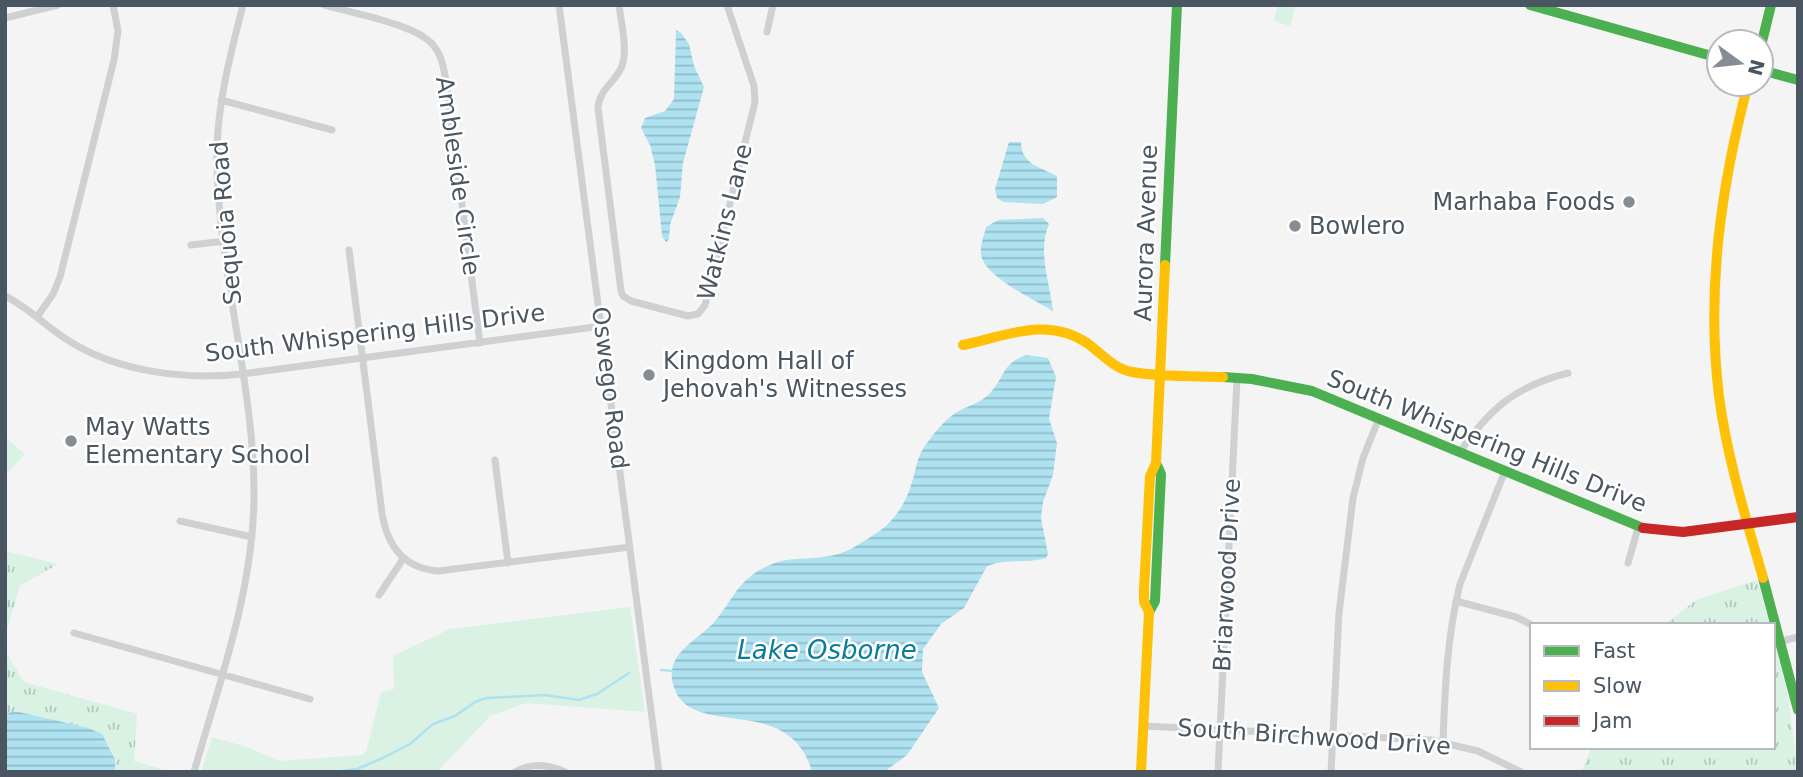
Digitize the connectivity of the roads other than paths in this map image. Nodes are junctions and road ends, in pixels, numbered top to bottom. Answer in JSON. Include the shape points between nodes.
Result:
{"nodes":[{"id":1,"x":58,"y":5,"type":"edge"},
{"id":2,"x":114,"y":5,"type":"edge"},
{"id":3,"x":243,"y":5,"type":"edge"},
{"id":4,"x":324,"y":5,"type":"edge"},
{"id":5,"x":559,"y":5,"type":"edge"},
{"id":6,"x":619,"y":5,"type":"edge"},
{"id":7,"x":727,"y":5,"type":"edge"},
{"id":8,"x":773,"y":5,"type":"edge"},
{"id":9,"x":1177,"y":5,"type":"edge"},
{"id":10,"x":1530,"y":5,"type":"edge"},
{"id":11,"x":1771,"y":5,"type":"edge"},
{"id":12,"x":5,"y":18,"type":"edge"},
{"id":13,"x":1765,"y":28,"type":"edge"},
{"id":14,"x":766,"y":32,"type":"dead end"},
{"id":15,"x":1705,"y":54,"type":"edge"},
{"id":16,"x":1775,"y":74,"type":"edge"},
{"id":17,"x":1798,"y":80,"type":"edge"},
{"id":18,"x":1744,"y":98,"type":"edge"},
{"id":19,"x":221,"y":100,"type":"junction"},
{"id":20,"x":332,"y":130,"type":"dead end"},
{"id":21,"x":225,"y":241,"type":"junction"},
{"id":22,"x":191,"y":245,"type":"dead end"},
{"id":23,"x":349,"y":250,"type":"dead end"},
{"id":24,"x":5,"y":296,"type":"edge"},
{"id":25,"x":37,"y":317,"type":"junction"},
{"id":26,"x":602,"y":326,"type":"junction"},
{"id":27,"x":480,"y":343,"type":"junction"},
{"id":28,"x":963,"y":345,"type":"dead end"},
{"id":29,"x":363,"y":357,"type":"junction"},
{"id":30,"x":1568,"y":373,"type":"dead end"},
{"id":31,"x":242,"y":374,"type":"junction"},
{"id":32,"x":1161,"y":375,"type":"junction"},
{"id":33,"x":1237,"y":379,"type":"junction"},
{"id":34,"x":1379,"y":418,"type":"junction"},
{"id":35,"x":1460,"y":452,"type":"junction"},
{"id":36,"x":495,"y":460,"type":"dead end"},
{"id":37,"x":1505,"y":471,"type":"junction"},
{"id":38,"x":1798,"y":517,"type":"edge"},
{"id":39,"x":180,"y":521,"type":"dead end"},
{"id":40,"x":1748,"y":524,"type":"junction"},
{"id":41,"x":1638,"y":528,"type":"junction"},
{"id":42,"x":252,"y":537,"type":"junction"},
{"id":43,"x":630,"y":547,"type":"junction"},
{"id":44,"x":404,"y":559,"type":"junction"},
{"id":45,"x":508,"y":563,"type":"junction"},
{"id":46,"x":1629,"y":564,"type":"dead end"},
{"id":47,"x":379,"y":595,"type":"dead end"},
{"id":48,"x":1456,"y":601,"type":"junction"},
{"id":49,"x":1530,"y":624,"type":"edge"},
{"id":50,"x":74,"y":633,"type":"dead end"},
{"id":51,"x":1798,"y":637,"type":"edge"},
{"id":52,"x":1782,"y":641,"type":"junction"},
{"id":53,"x":221,"y":675,"type":"junction"},
{"id":54,"x":310,"y":699,"type":"dead end"},
{"id":55,"x":1798,"y":710,"type":"edge"},
{"id":56,"x":1144,"y":726,"type":"junction"},
{"id":57,"x":1220,"y":730,"type":"junction"},
{"id":58,"x":1332,"y":735,"type":"junction"},
{"id":59,"x":1443,"y":742,"type":"junction"},
{"id":60,"x":194,"y":772,"type":"edge"},
{"id":61,"x":515,"y":772,"type":"edge"},
{"id":62,"x":565,"y":772,"type":"edge"},
{"id":63,"x":659,"y":772,"type":"edge"},
{"id":64,"x":1141,"y":772,"type":"edge"},
{"id":65,"x":1218,"y":772,"type":"edge"},
{"id":66,"x":1331,"y":772,"type":"edge"},
{"id":67,"x":1521,"y":772,"type":"edge"}],
"edges":[{"from":1,"to":12,"type":"street"},
{"from":2,"to":25,"type":"street","via":[[118,32],[114,60],[60,277]]},
{"from":3,"to":19,"type":"street","name":"Sequoia Road"},
{"from":4,"to":27,"type":"street","name":"Ambleside Circle","via":[[413,31],[438,51],[446,82]]},
{"from":5,"to":26,"type":"street","name":"Oswego Road"},
{"from":6,"to":7,"type":"street","name":"Watkins Lane","via":[[624,60],[601,94],[598,108],[621,291],[631,302],[688,316],[698,314],[705,305],[755,102]]},
{"from":8,"to":14,"type":"street"},
{"from":9,"to":32,"type":"street","name":"Aurora Avenue"},
{"from":10,"to":15,"type":"street"},
{"from":11,"to":13,"type":"street"},
{"from":16,"to":17,"type":"street"},
{"from":18,"to":40,"type":"street","via":[[1721,201],[1714,312],[1723,422]]},
{"from":19,"to":20,"type":"street"},
{"from":19,"to":21,"type":"street","name":"Sequoia Road","via":[[217,147]]},
{"from":21,"to":22,"type":"street"},
{"from":21,"to":31,"type":"street","name":"Sequoia Road"},
{"from":23,"to":29,"type":"street"},
{"from":24,"to":25,"type":"street","name":"South Whispering Hills Drive"},
{"from":25,"to":31,"type":"street","name":"South Whispering Hills Drive","via":[[76,345],[110,360],[183,375]]},
{"from":26,"to":27,"type":"street","name":"South Whispering Hills Drive"},
{"from":26,"to":43,"type":"street","name":"Oswego Road"},
{"from":27,"to":29,"type":"street","name":"South Whispering Hills Drive"},
{"from":28,"to":32,"type":"street","name":"South Whispering Hills Drive","via":[[1014,330],[1050,328],[1077,337],[1122,369]]},
{"from":29,"to":31,"type":"street","name":"South Whispering Hills Drive"},
{"from":29,"to":44,"type":"street","via":[[385,531]]},
{"from":30,"to":35,"type":"street","via":[[1536,383],[1503,402]]},
{"from":31,"to":42,"type":"street","name":"Sequoia Road","via":[[252,460]]},
{"from":32,"to":33,"type":"street","name":"South Whispering Hills Drive"},
{"from":32,"to":56,"type":"street","name":"Aurora Avenue","via":[[1156,589],[1149,612]]},
{"from":33,"to":34,"type":"street","name":"South Whispering Hills Drive","via":[[1312,391]]},
{"from":33,"to":57,"type":"street","name":"Briarwood Drive"},
{"from":34,"to":35,"type":"street","name":"South Whispering Hills Drive"},
{"from":34,"to":58,"type":"street","via":[[1353,498],[1339,613]]},
{"from":35,"to":37,"type":"street","name":"South Whispering Hills Drive"},
{"from":36,"to":45,"type":"street"},
{"from":37,"to":41,"type":"street","name":"South Whispering Hills Drive"},
{"from":37,"to":48,"type":"street"},
{"from":38,"to":40,"type":"street","name":"South Whispering Hills Drive"},
{"from":39,"to":42,"type":"street"},
{"from":40,"to":41,"type":"street","name":"South Whispering Hills Drive","via":[[1683,532]]},
{"from":40,"to":52,"type":"street"},
{"from":41,"to":46,"type":"street"},
{"from":42,"to":53,"type":"street","name":"Sequoia Road"},
{"from":43,"to":45,"type":"street"},
{"from":43,"to":63,"type":"street","name":"Oswego Road"},
{"from":44,"to":45,"type":"street","via":[[438,571]]},
{"from":44,"to":47,"type":"street"},
{"from":48,"to":49,"type":"street"},
{"from":48,"to":59,"type":"street","via":[[1448,641]]},
{"from":50,"to":53,"type":"street"},
{"from":51,"to":52,"type":"street"},
{"from":52,"to":55,"type":"street"},
{"from":53,"to":54,"type":"street"},
{"from":53,"to":60,"type":"street","name":"Sequoia Road"},
{"from":56,"to":57,"type":"street","name":"South Birchwood Drive"},
{"from":56,"to":64,"type":"street","name":"Aurora Avenue"},
{"from":57,"to":58,"type":"street","name":"South Birchwood Drive"},
{"from":57,"to":65,"type":"street","name":"Briarwood Drive"},
{"from":58,"to":59,"type":"street","name":"South Birchwood Drive"},
{"from":58,"to":66,"type":"street"},
{"from":59,"to":67,"type":"street","name":"South Birchwood Drive","via":[[1478,751]]},
{"from":61,"to":62,"type":"street","via":[[540,765]]}]}
